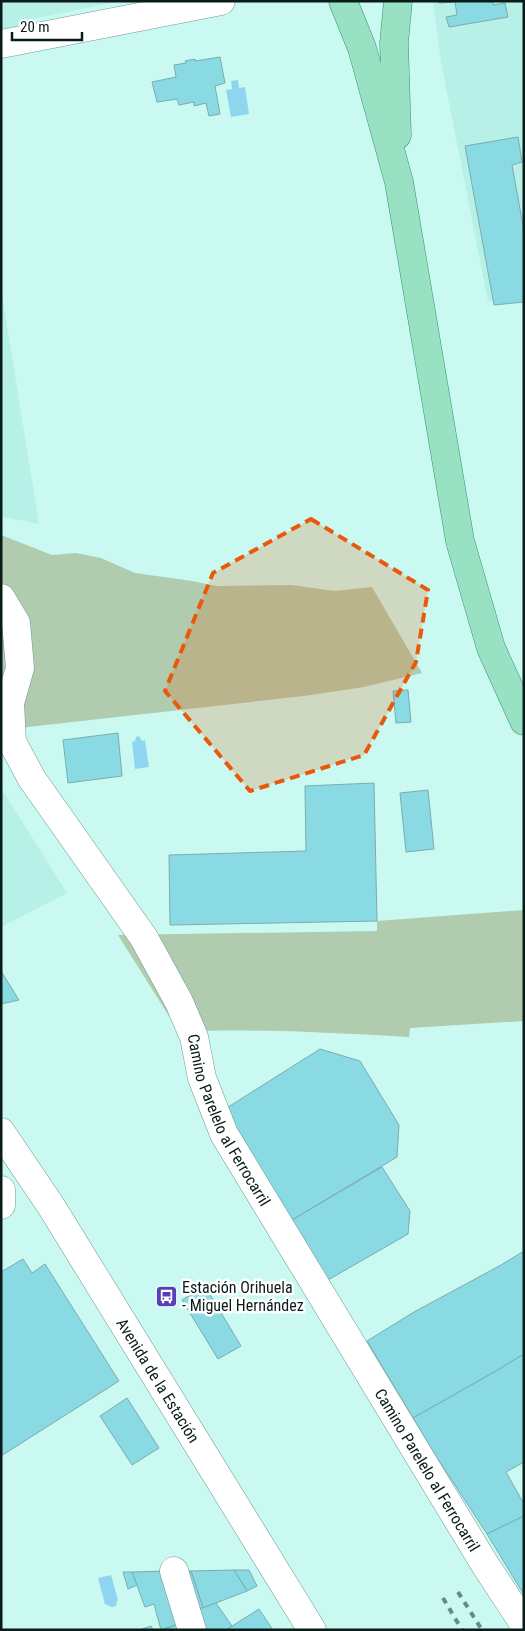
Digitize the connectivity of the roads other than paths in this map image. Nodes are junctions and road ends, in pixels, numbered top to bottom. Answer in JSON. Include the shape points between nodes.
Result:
{"nodes":[{"id":1,"x":221,"y":1,"type":"edge"},
{"id":2,"x":343,"y":1,"type":"edge"},
{"id":3,"x":398,"y":1,"type":"edge"},
{"id":4,"x":169,"y":6,"type":"edge"},
{"id":5,"x":1,"y":44,"type":"edge"},
{"id":6,"x":399,"y":182,"type":"junction"},
{"id":7,"x":1,"y":598,"type":"edge"},
{"id":8,"x":524,"y":721,"type":"edge"},
{"id":9,"x":1,"y":1132,"type":"edge"},
{"id":10,"x":11,"y":1165,"type":"edge"},
{"id":11,"x":1,"y":1190,"type":"edge"},
{"id":12,"x":1,"y":1204,"type":"edge"},
{"id":13,"x":174,"y":1571,"type":"dead end"},
{"id":14,"x":524,"y":1624,"type":"edge"},
{"id":15,"x":192,"y":1630,"type":"edge"},
{"id":16,"x":312,"y":1630,"type":"edge"}],
"edges":[{"from":1,"to":4,"type":"street"},
{"from":2,"to":6,"type":"main road","via":[[362,48]]},
{"from":3,"to":6,"type":"main road","via":[[394,43]]},
{"from":4,"to":5,"type":"street"},
{"from":6,"to":8,"type":"main road","via":[[460,542],[491,648]]},
{"from":7,"to":14,"type":"street","name":"Camino Parelelo al Ferrocarril","via":[[16,623],[20,668],[10,703],[12,742],[32,779],[144,938],[194,1037],[202,1078],[224,1134]]},
{"from":9,"to":10,"type":"street","name":"Avenida de la Estación"},
{"from":10,"to":16,"type":"street","name":"Avenida de la Estación","via":[[51,1206]]},
{"from":11,"to":12,"type":"street"},
{"from":13,"to":15,"type":"street"}]}
